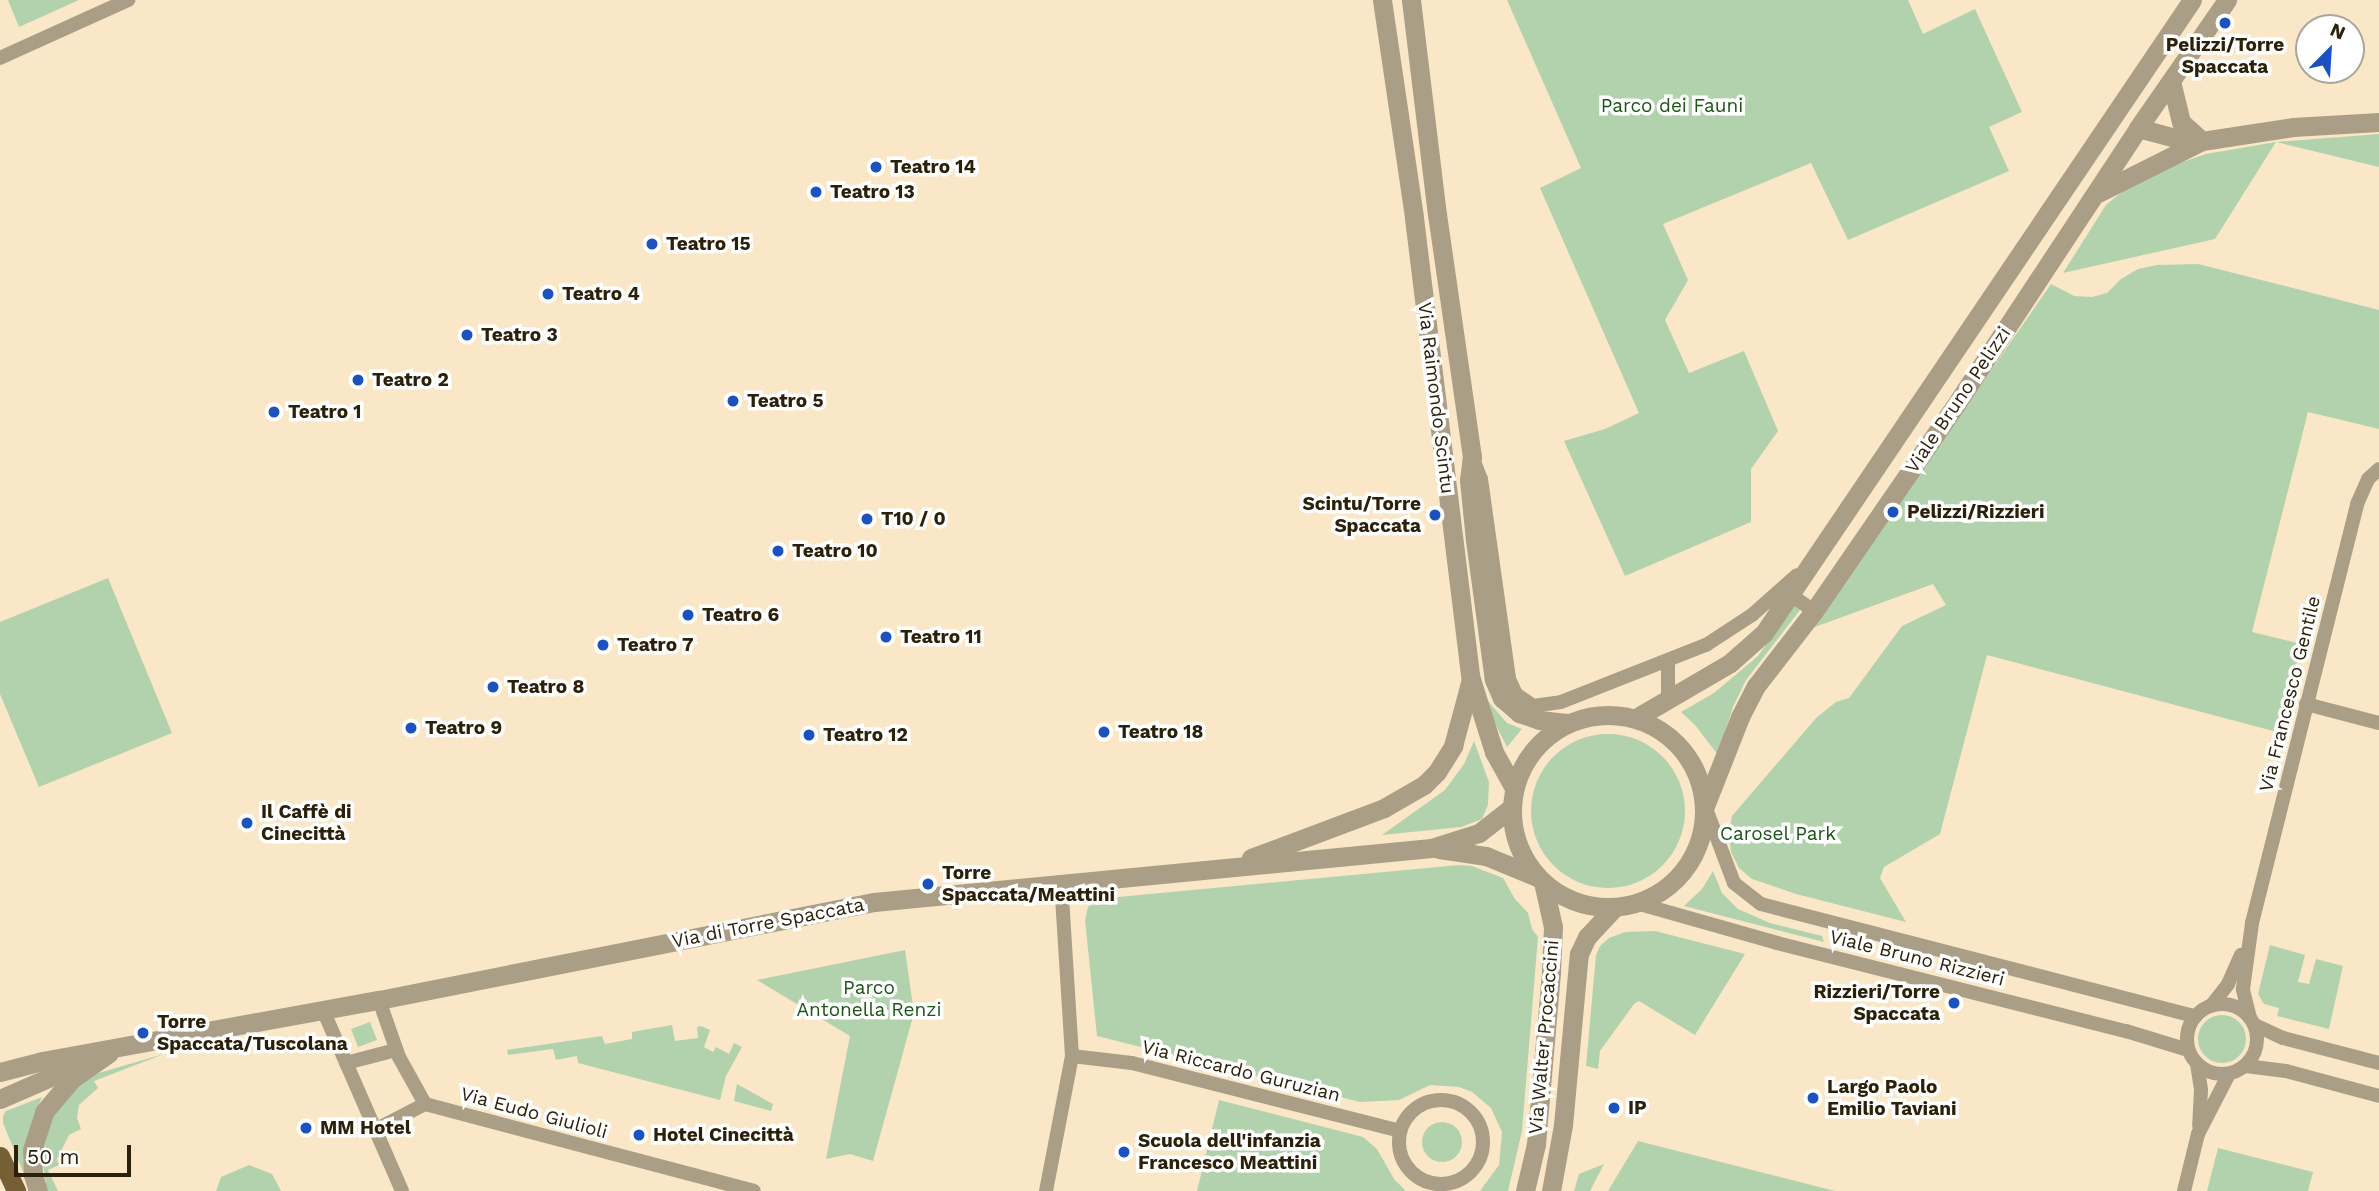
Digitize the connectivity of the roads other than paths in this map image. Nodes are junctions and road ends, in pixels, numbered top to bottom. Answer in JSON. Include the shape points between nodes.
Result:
{"nodes":[{"id":1,"x":128,"y":0,"type":"edge"},
{"id":2,"x":1382,"y":0,"type":"edge"},
{"id":3,"x":1411,"y":0,"type":"edge"},
{"id":4,"x":2192,"y":0,"type":"edge"},
{"id":5,"x":2227,"y":0,"type":"edge"},
{"id":6,"x":0,"y":58,"type":"edge"},
{"id":7,"x":2171,"y":81,"type":"junction"},
{"id":8,"x":2115,"y":114,"type":"junction"},
{"id":9,"x":2379,"y":122,"type":"edge"},
{"id":10,"x":2138,"y":128,"type":"junction"},
{"id":11,"x":2202,"y":141,"type":"junction"},
{"id":12,"x":2182,"y":151,"type":"junction"},
{"id":13,"x":2094,"y":195,"type":"junction"},
{"id":14,"x":1472,"y":456,"type":"junction"},
{"id":15,"x":2379,"y":469,"type":"edge"},
{"id":16,"x":1814,"y":560,"type":"junction"},
{"id":17,"x":1791,"y":595,"type":"junction"},
{"id":18,"x":1814,"y":611,"type":"junction"},
{"id":19,"x":1668,"y":661,"type":"junction"},
{"id":20,"x":1471,"y":679,"type":"junction"},
{"id":21,"x":1668,"y":699,"type":"junction"},
{"id":22,"x":2306,"y":704,"type":"junction"},
{"id":23,"x":1636,"y":718,"type":"junction"},
{"id":24,"x":1567,"y":723,"type":"junction"},
{"id":25,"x":2379,"y":723,"type":"edge"},
{"id":26,"x":1513,"y":798,"type":"junction"},
{"id":27,"x":1705,"y":806,"type":"junction"},
{"id":28,"x":1431,"y":848,"type":"junction"},
{"id":29,"x":1224,"y":868,"type":"junction"},
{"id":30,"x":1541,"y":880,"type":"junction"},
{"id":31,"x":1061,"y":883,"type":"junction"},
{"id":32,"x":1636,"y":903,"type":"junction"},
{"id":33,"x":1615,"y":907,"type":"junction"},
{"id":34,"x":2250,"y":935,"type":"junction"},
{"id":35,"x":379,"y":1000,"type":"junction"},
{"id":36,"x":2211,"y":1006,"type":"junction"},
{"id":37,"x":323,"y":1010,"type":"junction"},
{"id":38,"x":2195,"y":1016,"type":"junction"},
{"id":39,"x":2252,"y":1022,"type":"junction"},
{"id":40,"x":113,"y":1050,"type":"junction"},
{"id":41,"x":396,"y":1050,"type":"junction"},
{"id":42,"x":2188,"y":1050,"type":"junction"},
{"id":43,"x":1072,"y":1056,"type":"junction"},
{"id":44,"x":346,"y":1063,"type":"junction"},
{"id":45,"x":2379,"y":1063,"type":"edge"},
{"id":46,"x":2197,"y":1065,"type":"junction"},
{"id":47,"x":2246,"y":1066,"type":"junction"},
{"id":48,"x":0,"y":1072,"type":"edge"},
{"id":49,"x":2229,"y":1074,"type":"junction"},
{"id":50,"x":2379,"y":1096,"type":"edge"},
{"id":51,"x":0,"y":1099,"type":"edge"},
{"id":52,"x":425,"y":1104,"type":"junction"},
{"id":53,"x":375,"y":1130,"type":"junction"},
{"id":54,"x":1400,"y":1131,"type":"junction"},
{"id":55,"x":2198,"y":1134,"type":"junction"},
{"id":56,"x":0,"y":1156,"type":"edge"},
{"id":57,"x":16,"y":1191,"type":"edge"},
{"id":58,"x":38,"y":1191,"type":"edge"},
{"id":59,"x":402,"y":1191,"type":"edge"},
{"id":60,"x":754,"y":1191,"type":"edge"},
{"id":61,"x":1046,"y":1191,"type":"edge"},
{"id":62,"x":1525,"y":1191,"type":"edge"},
{"id":63,"x":1551,"y":1191,"type":"edge"},
{"id":64,"x":2184,"y":1191,"type":"edge"}],
"edges":[{"from":1,"to":6,"type":"street"},
{"from":2,"to":20,"type":"street","name":"Via Raimondo Scintu"},
{"from":3,"to":14,"type":"street","name":"Via Raimondo Scintu"},
{"from":4,"to":8,"type":"street","name":"Viale Bruno Pelizzi"},
{"from":5,"to":7,"type":"street","name":"Viale Bruno Pelizzi"},
{"from":7,"to":10,"type":"street","name":"Viale Bruno Pelizzi"},
{"from":7,"to":11,"type":"street","via":[[2179,118]]},
{"from":8,"to":10,"type":"street"},
{"from":8,"to":16,"type":"street","name":"Viale Bruno Pelizzi"},
{"from":9,"to":11,"type":"street","via":[[2293,127]]},
{"from":10,"to":11,"type":"street"},
{"from":10,"to":12,"type":"street"},
{"from":10,"to":13,"type":"street","name":"Viale Bruno Pelizzi"},
{"from":11,"to":12,"type":"street"},
{"from":12,"to":13,"type":"street"},
{"from":13,"to":18,"type":"street","name":"Viale Bruno Pelizzi"},
{"from":14,"to":19,"type":"street","name":"Via Raimondo Scintu","via":[[1482,479],[1509,679],[1519,698],[1532,706],[1548,706]]},
{"from":14,"to":24,"type":"street","name":"Via Raimondo Scintu","via":[[1469,480],[1475,540],[1496,686],[1519,713]]},
{"from":15,"to":22,"type":"street","name":"Via Francesco Gentile","via":[[2368,479],[2357,504]]},
{"from":16,"to":17,"type":"street","name":"Viale Bruno Pelizzi"},
{"from":16,"to":19,"type":"street","name":"Via Raimondo Scintu","via":[[1730,631]]},
{"from":17,"to":18,"type":"street"},
{"from":17,"to":21,"type":"street","name":"Viale Bruno Pelizzi","via":[[1749,648]]},
{"from":18,"to":27,"type":"street","name":"Viale Bruno Pelizzi","via":[[1751,696]]},
{"from":19,"to":21,"type":"street"},
{"from":20,"to":26,"type":"street","name":"Via Raimondo Scintu"},
{"from":20,"to":29,"type":"street","via":[[1453,746],[1424,785],[1384,808]]},
{"from":21,"to":23,"type":"street","name":"Viale Bruno Pelizzi"},
{"from":22,"to":25,"type":"street"},
{"from":22,"to":34,"type":"street","name":"Via Francesco Gentile"},
{"from":23,"to":24,"type":"street","via":[[1601,714]]},
{"from":23,"to":27,"type":"street","via":[[1665,733],[1685,753],[1699,778]]},
{"from":24,"to":26,"type":"street","via":[[1532,751]]},
{"from":26,"to":28,"type":"street","name":"Via di Torre Spaccata","via":[[1479,833]]},
{"from":26,"to":30,"type":"street","via":[[1518,845]]},
{"from":27,"to":32,"type":"street","via":[[1701,839],[1686,868],[1662,891]]},
{"from":27,"to":38,"type":"street","name":"Viale Bruno Rizzieri","via":[[1734,883],[1761,904]]},
{"from":28,"to":29,"type":"street","name":"Via di Torre Spaccata"},
{"from":28,"to":30,"type":"street","name":"Via di Torre Spaccata","via":[[1486,856]]},
{"from":29,"to":31,"type":"street","name":"Via di Torre Spaccata"},
{"from":30,"to":33,"type":"street","via":[[1575,901]]},
{"from":30,"to":62,"type":"street","name":"Via Walter Procaccini","via":[[1553,927],[1551,971],[1536,1144]]},
{"from":31,"to":35,"type":"street","name":"Via di Torre Spaccata","via":[[874,902]]},
{"from":31,"to":43,"type":"street"},
{"from":32,"to":33,"type":"street"},
{"from":32,"to":42,"type":"street","name":"Viale Bruno Rizzieri"},
{"from":33,"to":63,"type":"street","name":"Via Walter Procaccini","via":[[1587,937],[1579,954],[1563,1125]]},
{"from":34,"to":36,"type":"street","name":"Via Francesco Gentile","via":[[2228,984]]},
{"from":34,"to":39,"type":"street","name":"Via Francesco Gentile","via":[[2243,989]]},
{"from":35,"to":37,"type":"street","name":"Via di Torre Spaccata"},
{"from":35,"to":41,"type":"street"},
{"from":36,"to":38,"type":"street"},
{"from":36,"to":39,"type":"street","via":[[2232,1006]]},
{"from":37,"to":40,"type":"street","name":"Via di Torre Spaccata"},
{"from":37,"to":44,"type":"street"},
{"from":38,"to":42,"type":"street","via":[[2187,1033]]},
{"from":39,"to":45,"type":"street","via":[[2283,1038]]},
{"from":39,"to":47,"type":"street","via":[[2257,1046]]},
{"from":40,"to":48,"type":"street","name":"Via di Torre Spaccata"},
{"from":40,"to":51,"type":"street","name":"Via di Torre Spaccata"},
{"from":40,"to":58,"type":"street","via":[[72,1079],[44,1112],[32,1150]]},
{"from":41,"to":44,"type":"street"},
{"from":41,"to":52,"type":"street"},
{"from":42,"to":46,"type":"street"},
{"from":43,"to":54,"type":"street","name":"Via Riccardo Guruzian","via":[[1145,1066]]},
{"from":43,"to":61,"type":"street"},
{"from":44,"to":53,"type":"street"},
{"from":46,"to":49,"type":"street","via":[[2212,1073]]},
{"from":46,"to":55,"type":"street","via":[[2201,1090]]},
{"from":47,"to":49,"type":"street"},
{"from":47,"to":50,"type":"street"},
{"from":49,"to":55,"type":"street"},
{"from":52,"to":53,"type":"street"},
{"from":52,"to":60,"type":"street","name":"Via Eudo Giulioli"},
{"from":53,"to":59,"type":"street"},
{"from":54,"to":54,"type":"street","via":[[1402,1158],[1421,1179],[1434,1183],[1448,1184],[1472,1171],[1483,1146],[1482,1132],[1468,1109],[1442,1100],[1416,1108]]},
{"from":55,"to":64,"type":"street"},
{"from":56,"to":57,"type":"main road"}]}
